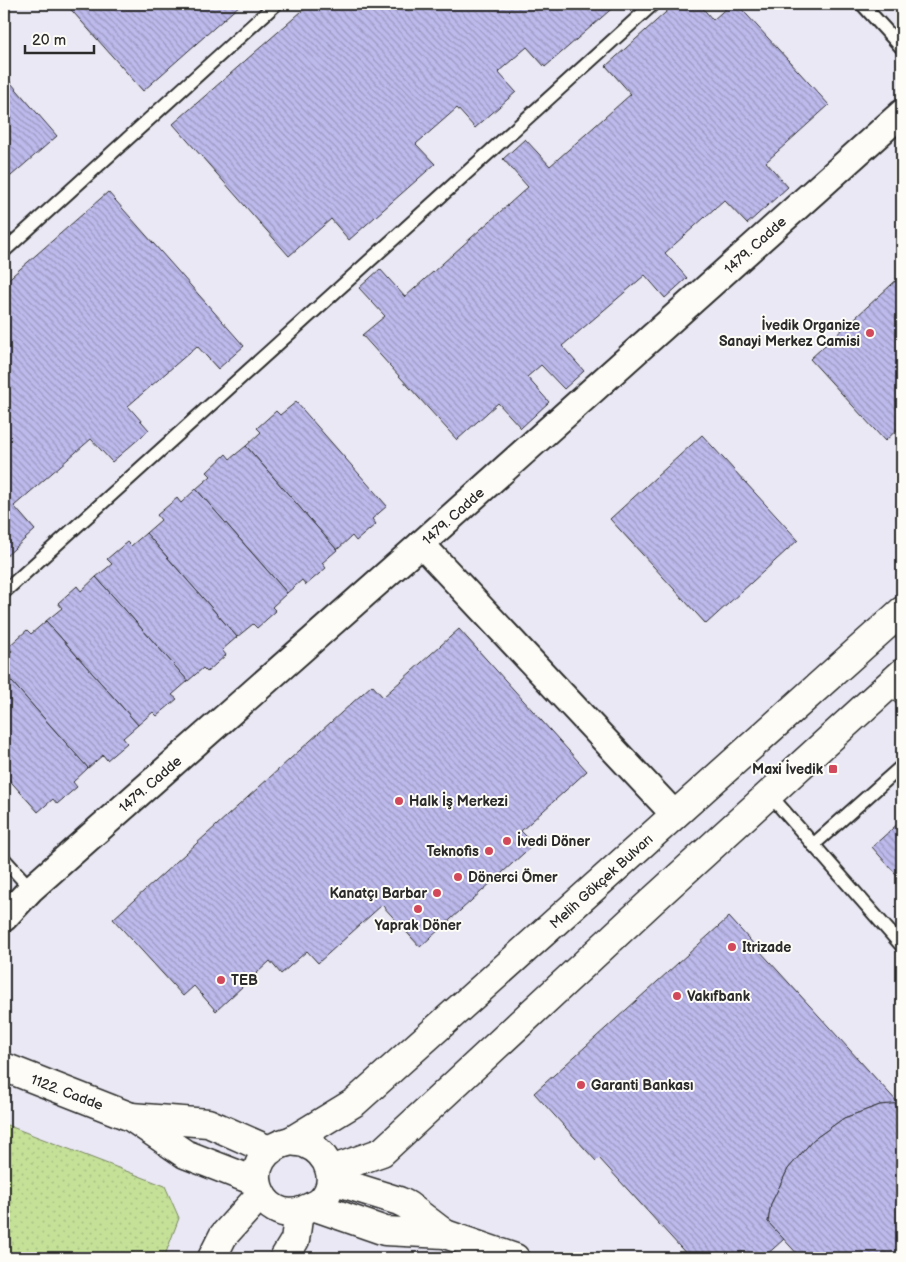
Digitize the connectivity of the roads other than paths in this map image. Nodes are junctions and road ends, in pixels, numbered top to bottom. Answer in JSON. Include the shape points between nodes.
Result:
{"nodes":[{"id":1,"x":276,"y":4,"type":"edge"},
{"id":2,"x":653,"y":4,"type":"edge"},
{"id":3,"x":862,"y":4,"type":"edge"},
{"id":4,"x":902,"y":48,"type":"edge"},
{"id":5,"x":902,"y":113,"type":"edge"},
{"id":6,"x":4,"y":252,"type":"edge"},
{"id":7,"x":421,"y":544,"type":"junction"},
{"id":8,"x":4,"y":592,"type":"edge"},
{"id":9,"x":902,"y":611,"type":"edge"},
{"id":10,"x":898,"y":685,"type":"edge"},
{"id":11,"x":902,"y":766,"type":"edge"},
{"id":12,"x":769,"y":794,"type":"junction"},
{"id":13,"x":675,"y":815,"type":"junction"},
{"id":14,"x":813,"y":845,"type":"junction"},
{"id":15,"x":4,"y":859,"type":"edge"},
{"id":16,"x":31,"y":890,"type":"junction"},
{"id":17,"x":4,"y":918,"type":"edge"},
{"id":18,"x":902,"y":946,"type":"edge"},
{"id":19,"x":4,"y":1067,"type":"edge"},
{"id":20,"x":131,"y":1117,"type":"junction"},
{"id":21,"x":280,"y":1145,"type":"junction"},
{"id":22,"x":331,"y":1175,"type":"junction"},
{"id":23,"x":259,"y":1188,"type":"junction"},
{"id":24,"x":306,"y":1209,"type":"junction"},
{"id":25,"x":445,"y":1234,"type":"junction"},
{"id":26,"x":212,"y":1258,"type":"edge"},
{"id":27,"x":284,"y":1258,"type":"edge"},
{"id":28,"x":516,"y":1258,"type":"edge"}],
"edges":[{"from":1,"to":6,"type":"lane"},
{"from":2,"to":8,"type":"lane"},
{"from":3,"to":4,"type":"lane"},
{"from":5,"to":7,"type":"street","name":"1479. Cadde"},
{"from":7,"to":13,"type":"street"},
{"from":7,"to":16,"type":"street","name":"1479. Cadde"},
{"from":9,"to":13,"type":"main road","name":"Melih Gökçek Bulvarı"},
{"from":10,"to":12,"type":"main road"},
{"from":11,"to":14,"type":"lane"},
{"from":12,"to":14,"type":"lane"},
{"from":12,"to":22,"type":"main road","via":[[382,1152]]},
{"from":13,"to":21,"type":"main road","name":"Melih Gökçek Bulvarı","via":[[355,1102]]},
{"from":14,"to":18,"type":"lane"},
{"from":15,"to":16,"type":"lane"},
{"from":16,"to":17,"type":"street","name":"1479. Cadde"},
{"from":19,"to":20,"type":"main road","name":"1122. Cadde"},
{"from":20,"to":21,"type":"main road","name":"1122. Cadde","via":[[208,1123]]},
{"from":20,"to":23,"type":"main road","name":"1122. Cadde","via":[[185,1154]]},
{"from":21,"to":22,"type":"main road","via":[[306,1144],[318,1152]]},
{"from":21,"to":23,"type":"main road","via":[[259,1164]]},
{"from":22,"to":24,"type":"main road","via":[[322,1200]]},
{"from":22,"to":25,"type":"main road","via":[[407,1205]]},
{"from":23,"to":24,"type":"main road","via":[[271,1206],[284,1212]]},
{"from":23,"to":26,"type":"main road","via":[[223,1236]]},
{"from":24,"to":25,"type":"main road","via":[[385,1231]]},
{"from":24,"to":27,"type":"main road","via":[[295,1240]]},
{"from":25,"to":28,"type":"main road"}]}
